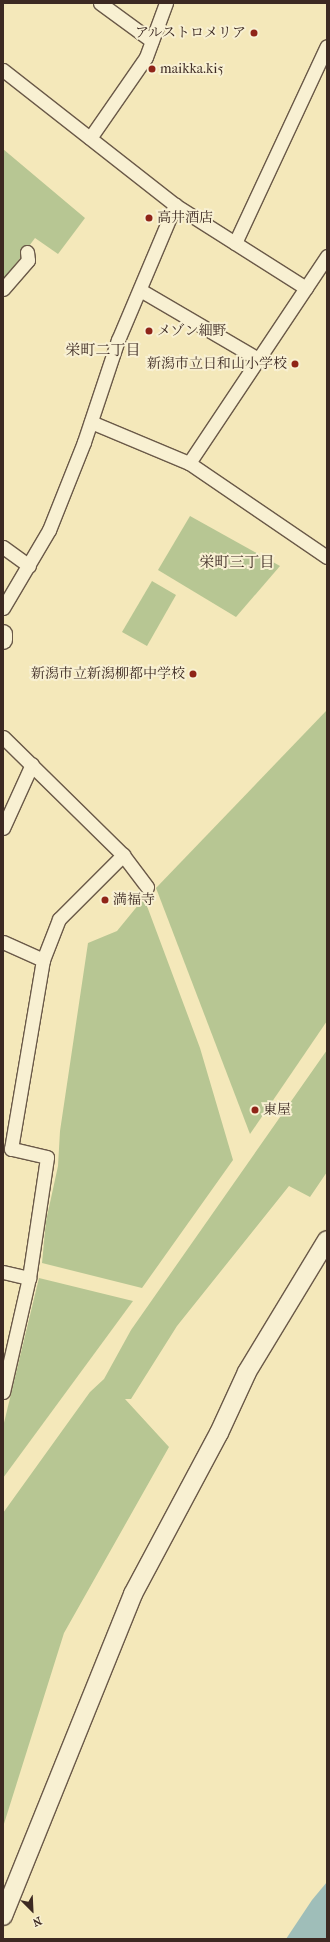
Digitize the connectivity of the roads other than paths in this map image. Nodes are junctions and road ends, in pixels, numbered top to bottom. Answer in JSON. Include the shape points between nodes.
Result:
{"nodes":[{"id":1,"x":100,"y":3,"type":"edge"},
{"id":2,"x":166,"y":3,"type":"edge"},
{"id":3,"x":152,"y":41,"type":"junction"},
{"id":4,"x":327,"y":46,"type":"edge"},
{"id":5,"x":3,"y":70,"type":"edge"},
{"id":6,"x":90,"y":138,"type":"junction"},
{"id":7,"x":175,"y":205,"type":"junction"},
{"id":8,"x":235,"y":243,"type":"junction"},
{"id":9,"x":27,"y":252,"type":"dead end"},
{"id":10,"x":327,"y":256,"type":"edge"},
{"id":11,"x":306,"y":288,"type":"junction"},
{"id":12,"x":3,"y":289,"type":"edge"},
{"id":13,"x":140,"y":290,"type":"junction"},
{"id":14,"x":258,"y":359,"type":"junction"},
{"id":15,"x":91,"y":422,"type":"junction"},
{"id":16,"x":189,"y":463,"type":"junction"},
{"id":17,"x":3,"y":547,"type":"edge"},
{"id":18,"x":327,"y":557,"type":"edge"},
{"id":19,"x":29,"y":566,"type":"junction"},
{"id":20,"x":3,"y":608,"type":"edge"},
{"id":21,"x":3,"y":634,"type":"edge"},
{"id":22,"x":3,"y":640,"type":"edge"},
{"id":23,"x":3,"y":737,"type":"edge"},
{"id":24,"x":32,"y":764,"type":"junction"},
{"id":25,"x":3,"y":828,"type":"edge"},
{"id":26,"x":123,"y":855,"type":"junction"},
{"id":27,"x":147,"y":887,"type":"dead end"},
{"id":28,"x":3,"y":942,"type":"edge"},
{"id":29,"x":43,"y":960,"type":"junction"},
{"id":30,"x":327,"y":1240,"type":"edge"},
{"id":31,"x":3,"y":1272,"type":"edge"},
{"id":32,"x":29,"y":1278,"type":"junction"},
{"id":33,"x":3,"y":1392,"type":"edge"},
{"id":34,"x":3,"y":1916,"type":"edge"}],
"edges":[{"from":1,"to":3,"type":"street"},
{"from":2,"to":3,"type":"street"},
{"from":3,"to":6,"type":"street","via":[[146,56]]},
{"from":4,"to":8,"type":"street"},
{"from":5,"to":6,"type":"street"},
{"from":6,"to":7,"type":"street"},
{"from":7,"to":8,"type":"street"},
{"from":7,"to":13,"type":"street"},
{"from":8,"to":11,"type":"street"},
{"from":9,"to":12,"type":"street","via":[[28,260]]},
{"from":10,"to":11,"type":"street"},
{"from":11,"to":14,"type":"street"},
{"from":13,"to":14,"type":"street"},
{"from":13,"to":15,"type":"street","via":[[118,340]]},
{"from":14,"to":16,"type":"street"},
{"from":15,"to":16,"type":"street"},
{"from":15,"to":19,"type":"street","via":[[48,530]]},
{"from":16,"to":18,"type":"street"},
{"from":17,"to":19,"type":"street"},
{"from":19,"to":20,"type":"street"},
{"from":21,"to":22,"type":"street"},
{"from":23,"to":24,"type":"street"},
{"from":24,"to":25,"type":"street"},
{"from":24,"to":26,"type":"street"},
{"from":26,"to":27,"type":"street"},
{"from":26,"to":29,"type":"street","via":[[59,919]]},
{"from":28,"to":29,"type":"street"},
{"from":29,"to":32,"type":"street","via":[[11,1149],[47,1157]]},
{"from":30,"to":34,"type":"street","via":[[247,1372],[219,1433],[132,1594]]},
{"from":31,"to":32,"type":"street"},
{"from":32,"to":33,"type":"street"}]}
